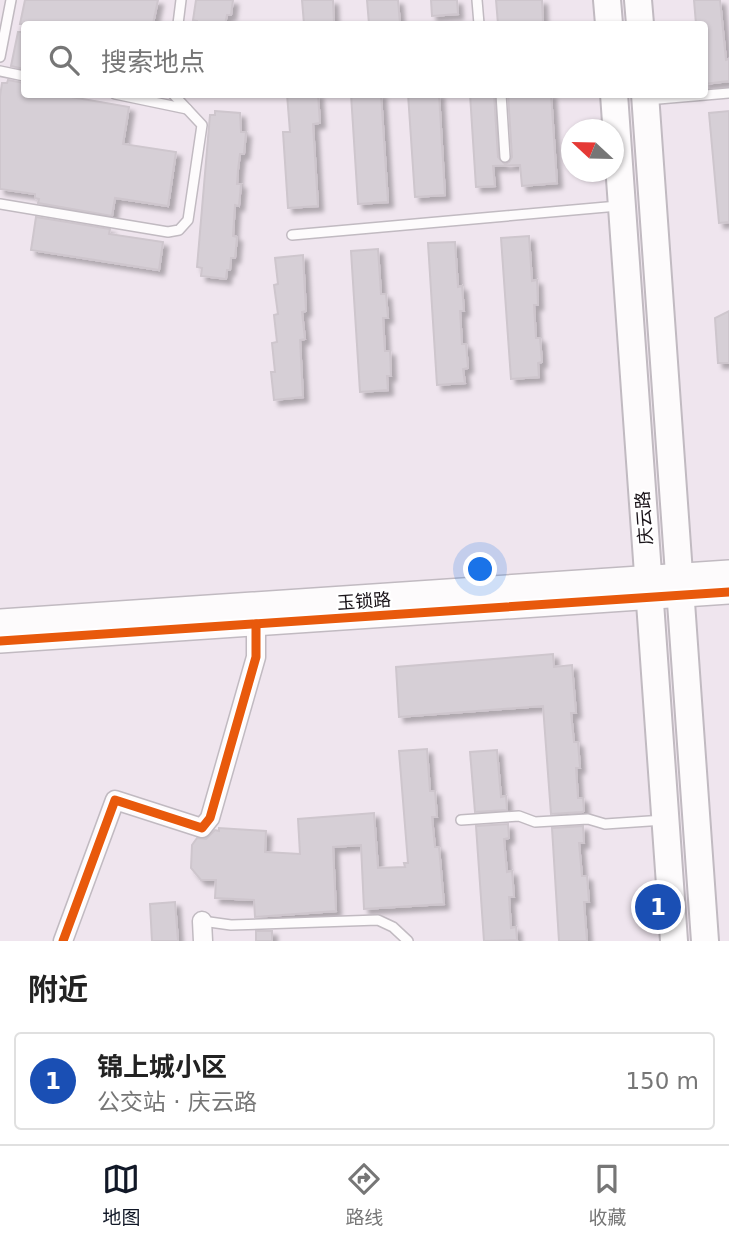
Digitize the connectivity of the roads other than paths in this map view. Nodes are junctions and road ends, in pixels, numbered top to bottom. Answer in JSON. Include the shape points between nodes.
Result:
{"nodes":[{"id":1,"x":11,"y":0,"type":"edge"},
{"id":2,"x":181,"y":0,"type":"edge"},
{"id":3,"x":477,"y":0,"type":"edge"},
{"id":4,"x":607,"y":0,"type":"edge"},
{"id":5,"x":638,"y":0,"type":"edge"},
{"id":6,"x":178,"y":21,"type":"edge"},
{"id":7,"x":479,"y":21,"type":"edge"},
{"id":8,"x":609,"y":21,"type":"edge"},
{"id":9,"x":640,"y":21,"type":"edge"},
{"id":10,"x":0,"y":57,"type":"edge"},
{"id":11,"x":0,"y":71,"type":"edge"},
{"id":12,"x":21,"y":75,"type":"edge"},
{"id":13,"x":729,"y":93,"type":"edge"},
{"id":14,"x":708,"y":94,"type":"edge"},
{"id":15,"x":134,"y":98,"type":"edge"},
{"id":16,"x":177,"y":98,"type":"edge"},
{"id":17,"x":501,"y":98,"type":"edge"},
{"id":18,"x":614,"y":98,"type":"edge"},
{"id":19,"x":645,"y":98,"type":"edge"},
{"id":20,"x":187,"y":109,"type":"junction"},
{"id":21,"x":505,"y":158,"type":"dead end"},
{"id":22,"x":0,"y":204,"type":"edge"},
{"id":23,"x":622,"y":206,"type":"junction"},
{"id":24,"x":292,"y":234,"type":"dead end"},
{"id":25,"x":729,"y":572,"type":"edge"},
{"id":26,"x":680,"y":586,"type":"junction"},
{"id":27,"x":649,"y":588,"type":"junction"},
{"id":28,"x":729,"y":592,"type":"edge"},
{"id":29,"x":0,"y":621,"type":"edge"},
{"id":30,"x":256,"y":624,"type":"junction"},
{"id":31,"x":0,"y":641,"type":"edge"},
{"id":32,"x":461,"y":820,"type":"dead end"},
{"id":33,"x":665,"y":820,"type":"junction"},
{"id":34,"x":202,"y":921,"type":"joint"},
{"id":35,"x":63,"y":941,"type":"edge"},
{"id":36,"x":203,"y":941,"type":"edge"},
{"id":37,"x":408,"y":941,"type":"edge"},
{"id":38,"x":674,"y":941,"type":"edge"},
{"id":39,"x":705,"y":941,"type":"edge"}],
"edges":[{"from":1,"to":10,"type":"lane"},
{"from":2,"to":6,"type":"lane"},
{"from":3,"to":7,"type":"lane"},
{"from":4,"to":8,"type":"main road"},
{"from":5,"to":9,"type":"main road"},
{"from":11,"to":12,"type":"lane"},
{"from":13,"to":14,"type":"lane"},
{"from":15,"to":20,"type":"lane"},
{"from":16,"to":20,"type":"lane"},
{"from":17,"to":21,"type":"lane"},
{"from":18,"to":23,"type":"main road","name":"庆云路"},
{"from":19,"to":26,"type":"main road","name":"庆云路"},
{"from":20,"to":22,"type":"lane","via":[[202,125],[188,220],[179,230],[168,232]]},
{"from":23,"to":24,"type":"lane"},
{"from":23,"to":27,"type":"main road","name":"庆云路"},
{"from":25,"to":26,"type":"street","name":"玉锁路"},
{"from":26,"to":27,"type":"street","name":"玉锁路"},
{"from":26,"to":28,"type":"street","name":"玉锁路"},
{"from":26,"to":39,"type":"main road","name":"庆云路"},
{"from":27,"to":29,"type":"street","name":"玉锁路"},
{"from":27,"to":30,"type":"street","name":"玉锁路"},
{"from":27,"to":33,"type":"main road","name":"庆云路"},
{"from":30,"to":31,"type":"street","name":"玉锁路"},
{"from":30,"to":35,"type":"street","via":[[256,657],[210,818],[202,828],[115,800]]},
{"from":32,"to":33,"type":"lane","via":[[519,816],[535,822],[587,819],[605,824]]},
{"from":33,"to":38,"type":"main road","name":"庆云路"},
{"from":34,"to":36,"type":"street"},
{"from":34,"to":37,"type":"lane","via":[[231,925],[379,920]]}]}
